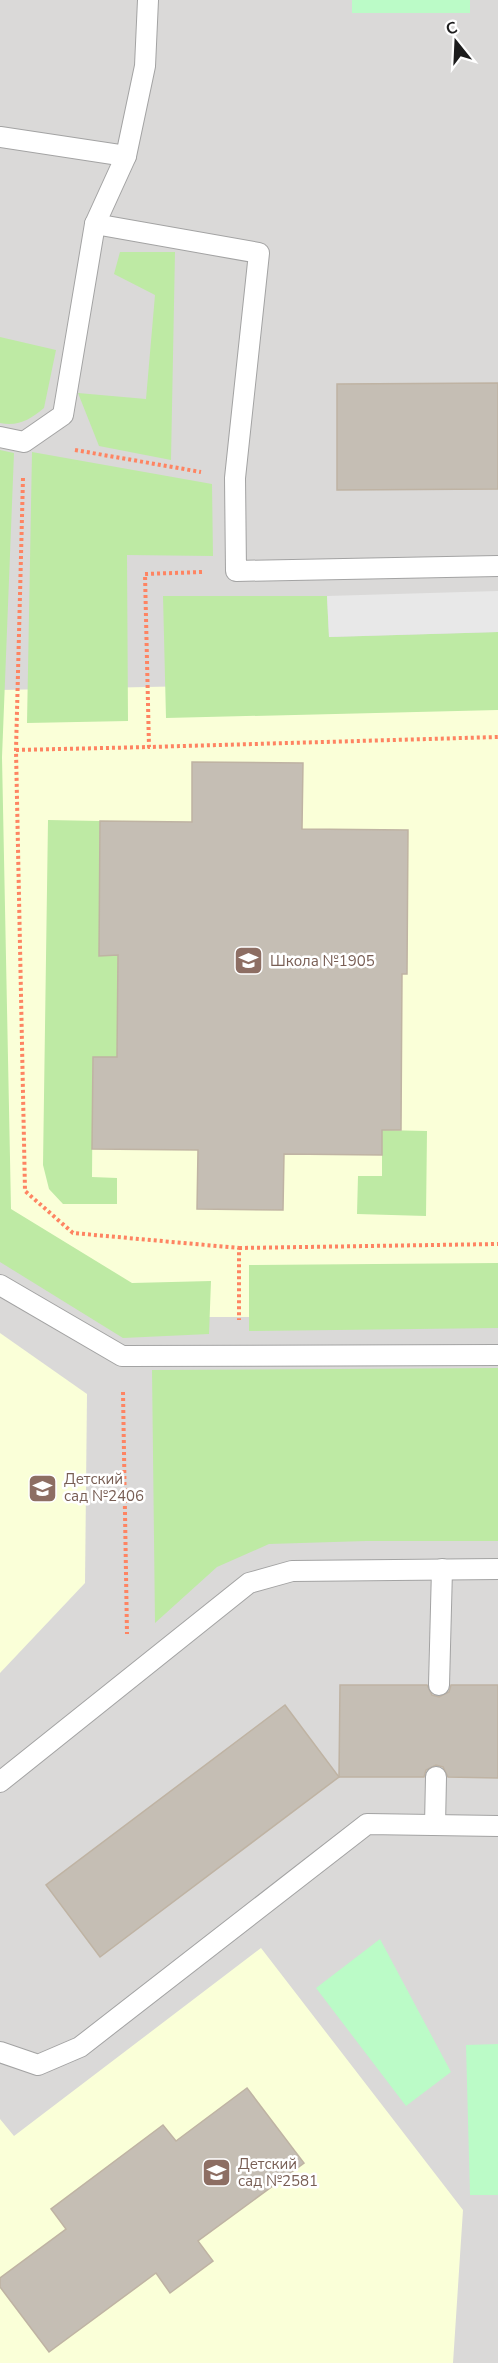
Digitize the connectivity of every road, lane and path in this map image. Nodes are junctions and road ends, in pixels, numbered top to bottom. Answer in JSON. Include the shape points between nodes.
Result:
{"nodes":[{"id":1,"x":148,"y":0,"type":"edge"},
{"id":2,"x":0,"y":137,"type":"edge"},
{"id":3,"x":126,"y":156,"type":"junction"},
{"id":4,"x":95,"y":224,"type":"junction"},
{"id":5,"x":0,"y":437,"type":"edge"},
{"id":6,"x":24,"y":442,"type":"junction"},
{"id":7,"x":235,"y":478,"type":"junction"},
{"id":8,"x":498,"y":566,"type":"edge"},
{"id":9,"x":236,"y":572,"type":"junction"},
{"id":10,"x":498,"y":737,"type":"edge"},
{"id":11,"x":149,"y":747,"type":"junction"},
{"id":12,"x":16,"y":750,"type":"junction"},
{"id":13,"x":498,"y":1244,"type":"edge"},
{"id":14,"x":239,"y":1248,"type":"junction"},
{"id":15,"x":0,"y":1285,"type":"edge"},
{"id":16,"x":240,"y":1328,"type":"dead end"},
{"id":17,"x":498,"y":1355,"type":"edge"},
{"id":18,"x":122,"y":1356,"type":"junction"},
{"id":19,"x":442,"y":1569,"type":"junction"},
{"id":20,"x":498,"y":1569,"type":"edge"},
{"id":21,"x":128,"y":1680,"type":"junction"},
{"id":22,"x":439,"y":1685,"type":"dead end"},
{"id":23,"x":436,"y":1777,"type":"dead end"},
{"id":24,"x":0,"y":1782,"type":"edge"},
{"id":25,"x":435,"y":1825,"type":"junction"},
{"id":26,"x":498,"y":1826,"type":"edge"},
{"id":27,"x":0,"y":2052,"type":"edge"}],
"edges":[{"from":1,"to":3,"type":"lane","via":[[145,66]]},
{"from":2,"to":3,"type":"lane"},
{"from":3,"to":4,"type":"lane"},
{"from":4,"to":6,"type":"lane","via":[[63,415]]},
{"from":4,"to":7,"type":"lane","via":[[259,253]]},
{"from":5,"to":6,"type":"lane"},
{"from":6,"to":7,"type":"path"},
{"from":6,"to":12,"type":"path"},
{"from":7,"to":9,"type":"lane"},
{"from":8,"to":9,"type":"lane"},
{"from":9,"to":11,"type":"path","via":[[145,574]]},
{"from":10,"to":11,"type":"path"},
{"from":11,"to":12,"type":"path"},
{"from":12,"to":14,"type":"path","via":[[25,1191],[73,1233]]},
{"from":13,"to":14,"type":"path"},
{"from":14,"to":16,"type":"path"},
{"from":15,"to":18,"type":"lane"},
{"from":17,"to":18,"type":"lane"},
{"from":18,"to":21,"type":"path"},
{"from":19,"to":20,"type":"lane"},
{"from":19,"to":21,"type":"lane","via":[[292,1571],[249,1583]]},
{"from":19,"to":22,"type":"lane"},
{"from":21,"to":24,"type":"lane"},
{"from":23,"to":25,"type":"lane"},
{"from":25,"to":26,"type":"lane"},
{"from":25,"to":27,"type":"lane","via":[[367,1824],[80,2047],[38,2065]]}]}
